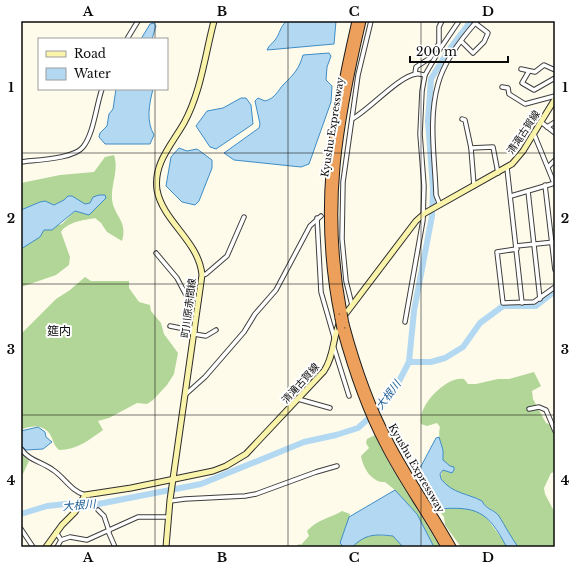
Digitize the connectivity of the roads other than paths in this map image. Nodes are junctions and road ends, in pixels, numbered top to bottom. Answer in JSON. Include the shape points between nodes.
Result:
{"nodes":[{"id":1,"x":138,"y":21,"type":"edge"},
{"id":2,"x":214,"y":21,"type":"edge"},
{"id":3,"x":356,"y":21,"type":"edge"},
{"id":4,"x":362,"y":21,"type":"edge"},
{"id":5,"x":371,"y":21,"type":"edge"},
{"id":6,"x":459,"y":21,"type":"edge"},
{"id":7,"x":440,"y":22,"type":"edge"},
{"id":8,"x":476,"y":22,"type":"edge"},
{"id":9,"x":129,"y":38,"type":"edge"},
{"id":10,"x":462,"y":42,"type":"junction"},
{"id":11,"x":439,"y":47,"type":"junction"},
{"id":12,"x":521,"y":69,"type":"dead end"},
{"id":13,"x":555,"y":70,"type":"edge"},
{"id":14,"x":529,"y":71,"type":"junction"},
{"id":15,"x":415,"y":74,"type":"junction"},
{"id":16,"x":425,"y":75,"type":"junction"},
{"id":17,"x":555,"y":78,"type":"edge"},
{"id":18,"x":502,"y":87,"type":"dead end"},
{"id":19,"x":102,"y":90,"type":"edge"},
{"id":20,"x":555,"y":97,"type":"edge"},
{"id":21,"x":352,"y":119,"type":"junction"},
{"id":22,"x":462,"y":119,"type":"dead end"},
{"id":23,"x":541,"y":122,"type":"junction"},
{"id":24,"x":555,"y":122,"type":"edge"},
{"id":25,"x":547,"y":127,"type":"junction"},
{"id":26,"x":555,"y":133,"type":"edge"},
{"id":27,"x":534,"y":134,"type":"junction"},
{"id":28,"x":471,"y":148,"type":"junction"},
{"id":29,"x":555,"y":160,"type":"edge"},
{"id":30,"x":21,"y":162,"type":"edge"},
{"id":31,"x":548,"y":167,"type":"junction"},
{"id":32,"x":507,"y":168,"type":"junction"},
{"id":33,"x":498,"y":173,"type":"junction"},
{"id":34,"x":555,"y":183,"type":"edge"},
{"id":35,"x":546,"y":185,"type":"junction"},
{"id":36,"x":474,"y":186,"type":"junction"},
{"id":37,"x":528,"y":191,"type":"junction"},
{"id":38,"x":511,"y":196,"type":"junction"},
{"id":39,"x":440,"y":205,"type":"junction"},
{"id":40,"x":424,"y":214,"type":"junction"},
{"id":41,"x":337,"y":215,"type":"dead end"},
{"id":42,"x":342,"y":215,"type":"junction"},
{"id":43,"x":244,"y":217,"type":"dead end"},
{"id":44,"x":553,"y":242,"type":"edge"},
{"id":45,"x":534,"y":244,"type":"junction"},
{"id":46,"x":516,"y":248,"type":"junction"},
{"id":47,"x":156,"y":253,"type":"dead end"},
{"id":48,"x":555,"y":270,"type":"edge"},
{"id":49,"x":202,"y":275,"type":"junction"},
{"id":50,"x":555,"y":287,"type":"edge"},
{"id":51,"x":540,"y":299,"type":"junction"},
{"id":52,"x":199,"y":300,"type":"junction"},
{"id":53,"x":522,"y":303,"type":"junction"},
{"id":54,"x":352,"y":305,"type":"junction"},
{"id":55,"x":341,"y":316,"type":"junction"},
{"id":56,"x":404,"y":322,"type":"dead end"},
{"id":57,"x":170,"y":326,"type":"dead end"},
{"id":58,"x":216,"y":330,"type":"dead end"},
{"id":59,"x":195,"y":332,"type":"junction"},
{"id":60,"x":335,"y":338,"type":"junction"},
{"id":61,"x":334,"y":348,"type":"junction"},
{"id":62,"x":186,"y":394,"type":"junction"},
{"id":63,"x":349,"y":396,"type":"dead end"},
{"id":64,"x":298,"y":399,"type":"junction"},
{"id":65,"x":330,"y":408,"type":"dead end"},
{"id":66,"x":529,"y":409,"type":"dead end"},
{"id":67,"x":378,"y":427,"type":"junction"},
{"id":68,"x":555,"y":430,"type":"edge"},
{"id":69,"x":21,"y":449,"type":"edge"},
{"id":70,"x":337,"y":466,"type":"dead end"},
{"id":71,"x":173,"y":481,"type":"junction"},
{"id":72,"x":84,"y":496,"type":"junction"},
{"id":73,"x":170,"y":501,"type":"junction"},
{"id":74,"x":98,"y":510,"type":"dead end"},
{"id":75,"x":168,"y":517,"type":"junction"},
{"id":76,"x":21,"y":530,"type":"edge"},
{"id":77,"x":109,"y":531,"type":"junction"},
{"id":78,"x":56,"y":532,"type":"junction"},
{"id":79,"x":61,"y":540,"type":"junction"},
{"id":80,"x":33,"y":547,"type":"edge"},
{"id":81,"x":46,"y":547,"type":"edge"},
{"id":82,"x":57,"y":547,"type":"edge"},
{"id":83,"x":115,"y":547,"type":"edge"},
{"id":84,"x":166,"y":547,"type":"edge"},
{"id":85,"x":445,"y":547,"type":"edge"},
{"id":86,"x":452,"y":547,"type":"edge"}],
"edges":[{"from":1,"to":9,"type":"street"},
{"from":2,"to":49,"type":"main road","name":"町川原赤間線","via":[[194,101],[183,125],[161,160],[156,182],[162,204],[194,251]]},
{"from":3,"to":55,"type":"highway","name":"Kyushu Expressway","via":[[337,111],[328,189],[329,258]]},
{"from":4,"to":55,"type":"highway","name":"Kyushu Expressway","via":[[345,100],[334,173],[333,240]]},
{"from":5,"to":21,"type":"street","via":[[358,75]]},
{"from":6,"to":11,"type":"street"},
{"from":7,"to":11,"type":"street"},
{"from":8,"to":10,"type":"street"},
{"from":8,"to":10,"type":"street","via":[[488,33],[484,42],[473,53]]},
{"from":10,"to":39,"type":"street","via":[[444,68],[434,103],[436,195]]},
{"from":11,"to":15,"type":"street","via":[[430,58],[416,67]]},
{"from":11,"to":16,"type":"street"},
{"from":12,"to":14,"type":"street"},
{"from":13,"to":14,"type":"street","via":[[544,65],[535,72]]},
{"from":14,"to":17,"type":"street","via":[[522,83],[534,90]]},
{"from":15,"to":16,"type":"street"},
{"from":15,"to":21,"type":"street"},
{"from":16,"to":40,"type":"street","via":[[420,134]]},
{"from":18,"to":20,"type":"street","via":[[508,88],[509,94],[525,104]]},
{"from":19,"to":30,"type":"street","via":[[87,140],[79,151],[65,156]]},
{"from":20,"to":23,"type":"main road","name":"清滝古賀線"},
{"from":21,"to":42,"type":"street","via":[[344,170]]},
{"from":22,"to":28,"type":"street","via":[[465,120]]},
{"from":23,"to":25,"type":"street"},
{"from":23,"to":27,"type":"main road","name":"清滝古賀線"},
{"from":24,"to":25,"type":"street"},
{"from":25,"to":26,"type":"street"},
{"from":27,"to":31,"type":"street"},
{"from":27,"to":32,"type":"main road","name":"清滝古賀線"},
{"from":28,"to":33,"type":"street","via":[[493,147]]},
{"from":28,"to":36,"type":"street"},
{"from":29,"to":31,"type":"street"},
{"from":31,"to":34,"type":"street"},
{"from":32,"to":33,"type":"main road","name":"清滝古賀線"},
{"from":32,"to":38,"type":"street"},
{"from":33,"to":36,"type":"main road","name":"清滝古賀線"},
{"from":34,"to":35,"type":"street"},
{"from":35,"to":37,"type":"street"},
{"from":35,"to":44,"type":"street"},
{"from":36,"to":39,"type":"main road","name":"清滝古賀線"},
{"from":37,"to":38,"type":"street"},
{"from":37,"to":45,"type":"street"},
{"from":38,"to":46,"type":"street"},
{"from":39,"to":40,"type":"main road","name":"清滝古賀線"},
{"from":40,"to":54,"type":"main road","name":"清滝古賀線"},
{"from":40,"to":56,"type":"street"},
{"from":41,"to":42,"type":"street"},
{"from":42,"to":54,"type":"street","via":[[346,281]]},
{"from":43,"to":49,"type":"street","via":[[227,256]]},
{"from":44,"to":45,"type":"street"},
{"from":44,"to":48,"type":"street"},
{"from":45,"to":46,"type":"street"},
{"from":45,"to":51,"type":"street"},
{"from":46,"to":53,"type":"street"},
{"from":46,"to":53,"type":"street","via":[[497,252],[503,303]]},
{"from":47,"to":52,"type":"street","via":[[177,278],[186,295]]},
{"from":49,"to":52,"type":"main road","name":"町川原赤間線"},
{"from":50,"to":51,"type":"street"},
{"from":51,"to":53,"type":"street"},
{"from":52,"to":59,"type":"main road","name":"町川原赤間線"},
{"from":54,"to":60,"type":"main road","name":"清滝古賀線","via":[[341,320]]},
{"from":55,"to":67,"type":"highway","name":"Kyushu Expressway","bridge":true},
{"from":57,"to":59,"type":"street"},
{"from":58,"to":59,"type":"street","via":[[206,336]]},
{"from":59,"to":62,"type":"main road","name":"町川原赤間線"},
{"from":60,"to":61,"type":"main road","name":"清滝古賀線"},
{"from":60,"to":62,"type":"street","via":[[321,292],[319,217],[307,230],[276,290],[205,378]]},
{"from":61,"to":63,"type":"street"},
{"from":61,"to":64,"type":"main road","name":"清滝古賀線","via":[[324,371]]},
{"from":62,"to":71,"type":"main road","name":"町川原赤間線"},
{"from":64,"to":65,"type":"street"},
{"from":64,"to":71,"type":"main road","name":"清滝古賀線","via":[[240,458],[213,471]]},
{"from":66,"to":68,"type":"street","via":[[539,407],[546,410]]},
{"from":67,"to":85,"type":"highway","name":"Kyushu Expressway","via":[[404,481]]},
{"from":67,"to":86,"type":"highway","name":"Kyushu Expressway"},
{"from":69,"to":72,"type":"street","via":[[32,460],[53,470]]},
{"from":70,"to":73,"type":"street","via":[[256,494]]},
{"from":71,"to":72,"type":"main road","name":"清滝古賀線"},
{"from":71,"to":73,"type":"main road","name":"町川原赤間線"},
{"from":72,"to":78,"type":"main road","via":[[76,511]]},
{"from":73,"to":75,"type":"main road","name":"町川原赤間線"},
{"from":74,"to":77,"type":"street","via":[[104,516]]},
{"from":75,"to":77,"type":"street","via":[[138,517]]},
{"from":75,"to":84,"type":"main road","name":"町川原赤間線"},
{"from":76,"to":80,"type":"street"},
{"from":77,"to":79,"type":"street","via":[[86,540],[70,537]]},
{"from":77,"to":83,"type":"street"},
{"from":78,"to":79,"type":"street"},
{"from":78,"to":81,"type":"main road"},
{"from":79,"to":82,"type":"street"}]}
